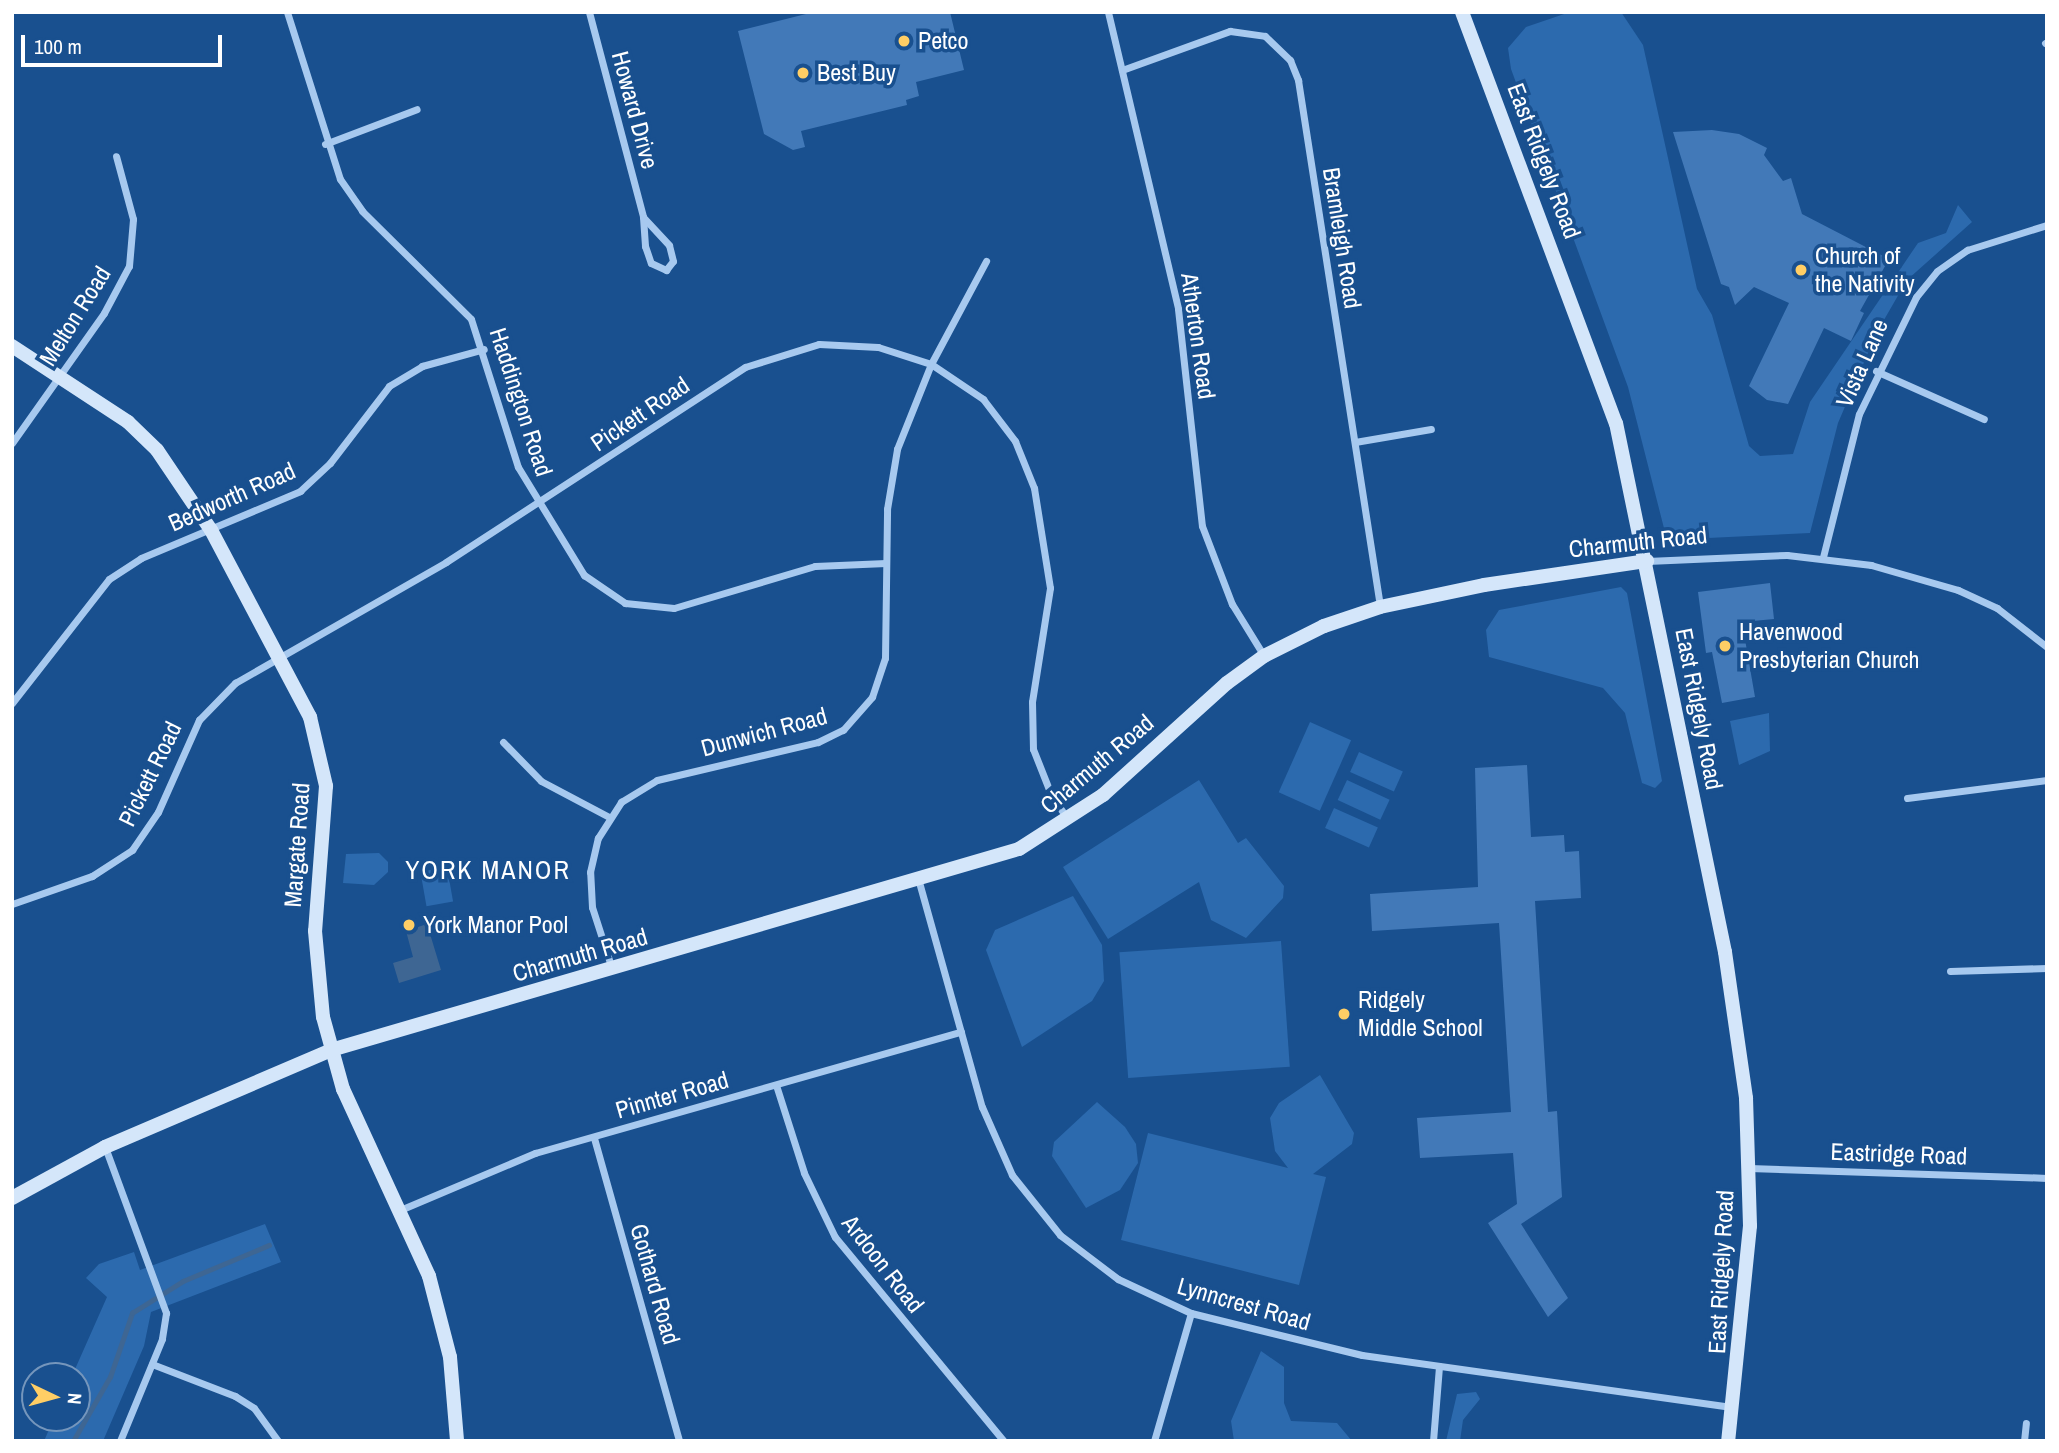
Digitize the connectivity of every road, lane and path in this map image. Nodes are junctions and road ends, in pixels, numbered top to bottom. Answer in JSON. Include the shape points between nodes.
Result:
{"nodes":[{"id":1,"x":287,"y":12,"type":"edge"},
{"id":2,"x":589,"y":12,"type":"edge"},
{"id":3,"x":1108,"y":12,"type":"edge"},
{"id":4,"x":1462,"y":12,"type":"edge"},
{"id":5,"x":1122,"y":70,"type":"junction"},
{"id":6,"x":417,"y":109,"type":"dead end"},
{"id":7,"x":325,"y":144,"type":"junction"},
{"id":8,"x":116,"y":156,"type":"dead end"},
{"id":9,"x":643,"y":217,"type":"junction"},
{"id":10,"x":2047,"y":225,"type":"edge"},
{"id":11,"x":986,"y":261,"type":"dead end"},
{"id":12,"x":12,"y":346,"type":"edge"},
{"id":13,"x":484,"y":349,"type":"junction"},
{"id":14,"x":931,"y":364,"type":"junction"},
{"id":15,"x":1876,"y":371,"type":"junction"},
{"id":16,"x":59,"y":377,"type":"junction"},
{"id":17,"x":1984,"y":419,"type":"dead end"},
{"id":18,"x":1431,"y":429,"type":"dead end"},
{"id":19,"x":1355,"y":442,"type":"junction"},
{"id":20,"x":12,"y":443,"type":"edge"},
{"id":21,"x":537,"y":505,"type":"junction"},
{"id":22,"x":211,"y":530,"type":"junction"},
{"id":23,"x":1823,"y":557,"type":"junction"},
{"id":24,"x":1647,"y":561,"type":"junction"},
{"id":25,"x":886,"y":563,"type":"junction"},
{"id":26,"x":1380,"y":607,"type":"junction"},
{"id":27,"x":2047,"y":647,"type":"edge"},
{"id":28,"x":1264,"y":656,"type":"junction"},
{"id":29,"x":280,"y":658,"type":"junction"},
{"id":30,"x":12,"y":703,"type":"edge"},
{"id":31,"x":503,"y":742,"type":"dead end"},
{"id":32,"x":2047,"y":780,"type":"edge"},
{"id":33,"x":1907,"y":798,"type":"dead end"},
{"id":34,"x":609,"y":817,"type":"junction"},
{"id":35,"x":1069,"y":821,"type":"junction"},
{"id":36,"x":919,"y":882,"type":"junction"},
{"id":37,"x":12,"y":904,"type":"edge"},
{"id":38,"x":2047,"y":968,"type":"edge"},
{"id":39,"x":612,"y":970,"type":"junction"},
{"id":40,"x":1951,"y":971,"type":"dead end"},
{"id":41,"x":961,"y":1032,"type":"junction"},
{"id":42,"x":331,"y":1050,"type":"junction"},
{"id":43,"x":776,"y":1085,"type":"junction"},
{"id":44,"x":594,"y":1138,"type":"junction"},
{"id":45,"x":105,"y":1147,"type":"junction"},
{"id":46,"x":1749,"y":1168,"type":"junction"},
{"id":47,"x":2047,"y":1178,"type":"edge"},
{"id":48,"x":12,"y":1198,"type":"edge"},
{"id":49,"x":400,"y":1210,"type":"junction"},
{"id":50,"x":1191,"y":1313,"type":"junction"},
{"id":51,"x":152,"y":1364,"type":"junction"},
{"id":52,"x":1439,"y":1366,"type":"junction"},
{"id":53,"x":1734,"y":1408,"type":"junction"},
{"id":54,"x":2026,"y":1423,"type":"dead end"},
{"id":55,"x":120,"y":1441,"type":"edge"},
{"id":56,"x":278,"y":1441,"type":"edge"},
{"id":57,"x":457,"y":1441,"type":"edge"},
{"id":58,"x":679,"y":1441,"type":"edge"},
{"id":59,"x":1003,"y":1441,"type":"edge"},
{"id":60,"x":1154,"y":1441,"type":"edge"},
{"id":61,"x":1433,"y":1441,"type":"edge"},
{"id":62,"x":1728,"y":1441,"type":"edge"},
{"id":63,"x":2024,"y":1441,"type":"edge"}],
"edges":[{"from":1,"to":7,"type":"street","name":"Haddington Road"},
{"from":2,"to":9,"type":"street","name":"Howard Drive"},
{"from":3,"to":5,"type":"street","name":"Atherton Road"},
{"from":4,"to":24,"type":"street","name":"East Ridgely Road","via":[[1595,355],[1625,457]]},
{"from":5,"to":19,"type":"street","name":"Bramleigh Road","via":[[1230,31],[1265,36],[1290,60],[1298,80]]},
{"from":5,"to":28,"type":"street","name":"Atherton Road","via":[[1178,309],[1202,526],[1232,604]]},
{"from":6,"to":7,"type":"street"},
{"from":7,"to":13,"type":"street","name":"Haddington Road","via":[[362,211],[463,306]]},
{"from":8,"to":16,"type":"street","name":"Melton Road","via":[[133,219],[129,266],[114,298]]},
{"from":9,"to":9,"type":"street","name":"Howard Drive","via":[[651,263],[666,270],[673,261],[669,245]]},
{"from":10,"to":15,"type":"street","name":"Vista Lane","via":[[1991,238],[1937,271],[1916,297]]},
{"from":11,"to":14,"type":"street","name":"Dunwich Road"},
{"from":12,"to":16,"type":"street","name":"Margate Road"},
{"from":13,"to":21,"type":"street","name":"Haddington Road","via":[[512,451]]},
{"from":13,"to":22,"type":"street","name":"Bedworth Road","via":[[405,375],[375,401],[314,480],[279,502]]},
{"from":14,"to":21,"type":"street","name":"Pickett Road","via":[[849,343],[767,356]]},
{"from":14,"to":25,"type":"street","name":"Dunwich Road","via":[[890,477]]},
{"from":14,"to":35,"type":"street","name":"Pickett Road","via":[[961,381],[1002,420],[1034,488],[1050,587],[1032,702],[1033,749],[1052,797]]},
{"from":15,"to":17,"type":"street"},
{"from":15,"to":23,"type":"street","name":"Vista Lane","via":[[1844,463]]},
{"from":16,"to":20,"type":"street","name":"Melton Road"},
{"from":16,"to":22,"type":"street","name":"Margate Road","via":[[128,422],[157,450]]},
{"from":18,"to":19,"type":"street"},
{"from":19,"to":26,"type":"street","name":"Bramleigh Road"},
{"from":21,"to":25,"type":"street","name":"Haddington Road","via":[[584,575],[604,593],[647,608],[699,602],[815,566]]},
{"from":21,"to":29,"type":"street","name":"Pickett Road"},
{"from":22,"to":29,"type":"street","name":"Margate Road"},
{"from":22,"to":30,"type":"street","name":"Bedworth Road","via":[[141,558],[109,579]]},
{"from":23,"to":24,"type":"street","name":"Charmuth Road"},
{"from":23,"to":27,"type":"street","name":"Charmuth Road","via":[[1958,590],[2007,615]]},
{"from":24,"to":26,"type":"street","name":"Charmuth Road","via":[[1484,585]]},
{"from":24,"to":46,"type":"street","name":"East Ridgely Road","via":[[1734,998]]},
{"from":25,"to":34,"type":"street","name":"Dunwich Road","via":[[885,658],[860,714],[818,742],[657,780],[621,802]]},
{"from":26,"to":28,"type":"street","name":"Charmuth Road"},
{"from":28,"to":35,"type":"street","name":"Charmuth Road"},
{"from":29,"to":37,"type":"street","name":"Pickett Road","via":[[235,683],[209,707],[180,752],[152,824],[132,850],[92,876]]},
{"from":29,"to":42,"type":"street","name":"Margate Road","via":[[310,717],[324,769],[315,953]]},
{"from":31,"to":34,"type":"street","via":[[541,781]]},
{"from":32,"to":33,"type":"street"},
{"from":34,"to":39,"type":"street","name":"Dunwich Road","via":[[593,855],[590,881]]},
{"from":35,"to":36,"type":"street","name":"Charmuth Road","via":[[1019,849]]},
{"from":36,"to":39,"type":"street","name":"Charmuth Road"},
{"from":36,"to":41,"type":"street","name":"Lynncrest Road"},
{"from":38,"to":40,"type":"street"},
{"from":39,"to":42,"type":"street","name":"Charmuth Road"},
{"from":41,"to":43,"type":"street","name":"Pinnter Road"},
{"from":41,"to":50,"type":"street","name":"Lynncrest Road","via":[[995,1139],[1036,1209],[1086,1259]]},
{"from":42,"to":45,"type":"street","name":"Charmuth Road"},
{"from":42,"to":49,"type":"street","name":"Margate Road","via":[[343,1089]]},
{"from":43,"to":44,"type":"street","name":"Pinnter Road"},
{"from":43,"to":59,"type":"street","name":"Ardoon Road","via":[[804,1173],[835,1237]]},
{"from":44,"to":49,"type":"street","name":"Pinnter Road","via":[[495,1167]]},
{"from":44,"to":58,"type":"street","name":"Gothard Road"},
{"from":45,"to":48,"type":"street","name":"Charmuth Road"},
{"from":45,"to":51,"type":"street","via":[[165,1301],[165,1326]]},
{"from":46,"to":47,"type":"street","name":"Eastridge Road"},
{"from":46,"to":53,"type":"street","name":"East Ridgely Road","via":[[1749,1259]]},
{"from":49,"to":57,"type":"street","name":"Margate Road","via":[[442,1320]]},
{"from":50,"to":52,"type":"street","name":"Lynncrest Road","via":[[1362,1355]]},
{"from":50,"to":60,"type":"street"},
{"from":51,"to":55,"type":"street"},
{"from":51,"to":56,"type":"street","via":[[245,1402]]},
{"from":52,"to":53,"type":"street","name":"Lynncrest Road"},
{"from":52,"to":61,"type":"street"},
{"from":53,"to":62,"type":"street","name":"East Ridgely Road"},
{"from":54,"to":63,"type":"street"}]}
